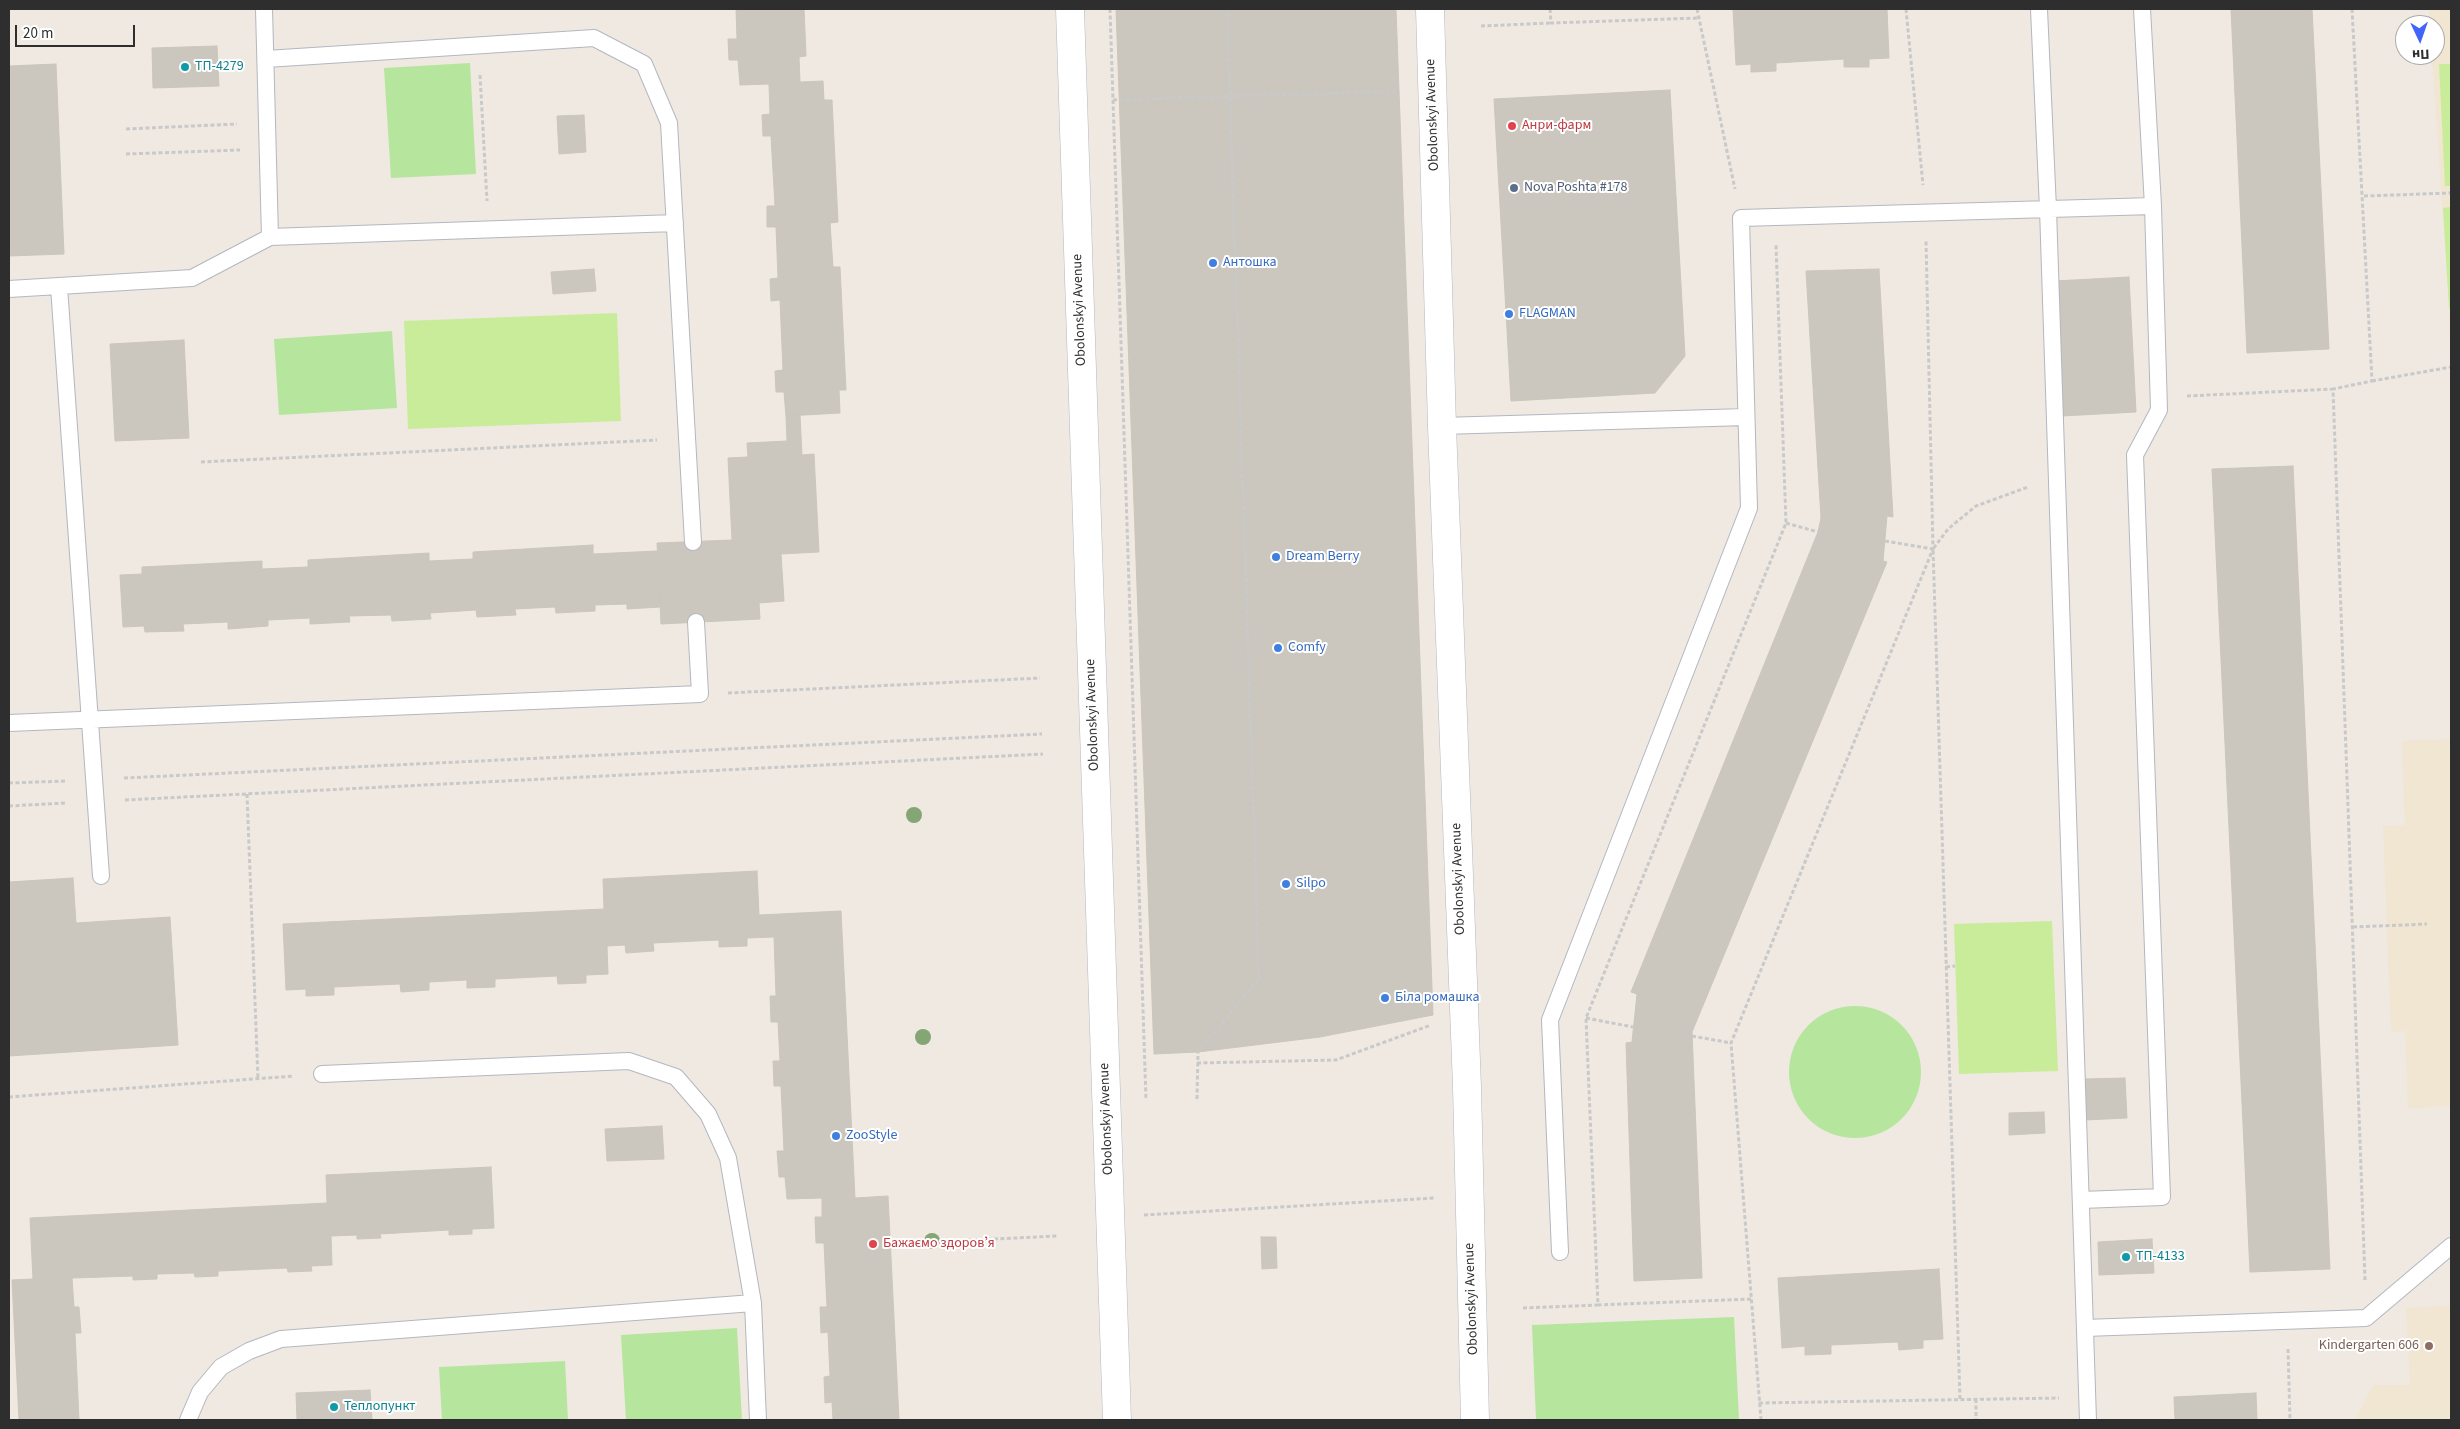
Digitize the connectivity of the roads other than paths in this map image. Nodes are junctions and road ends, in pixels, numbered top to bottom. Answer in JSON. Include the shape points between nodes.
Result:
{"nodes":[{"id":1,"x":264,"y":9,"type":"edge"},
{"id":2,"x":1070,"y":9,"type":"edge"},
{"id":3,"x":1430,"y":9,"type":"edge"},
{"id":4,"x":2039,"y":9,"type":"edge"},
{"id":5,"x":2142,"y":9,"type":"edge"},
{"id":6,"x":266,"y":59,"type":"junction"},
{"id":7,"x":2153,"y":206,"type":"junction"},
{"id":8,"x":2048,"y":209,"type":"junction"},
{"id":9,"x":675,"y":223,"type":"junction"},
{"id":10,"x":270,"y":238,"type":"junction"},
{"id":11,"x":59,"y":287,"type":"junction"},
{"id":12,"x":9,"y":289,"type":"edge"},
{"id":13,"x":1746,"y":417,"type":"junction"},
{"id":14,"x":1442,"y":426,"type":"junction"},
{"id":15,"x":693,"y":542,"type":"dead end"},
{"id":16,"x":696,"y":622,"type":"dead end"},
{"id":17,"x":90,"y":721,"type":"junction"},
{"id":18,"x":9,"y":723,"type":"edge"},
{"id":19,"x":101,"y":876,"type":"dead end"},
{"id":20,"x":322,"y":1074,"type":"road end"},
{"id":21,"x":2080,"y":1200,"type":"junction"},
{"id":22,"x":2451,"y":1246,"type":"edge"},
{"id":23,"x":1560,"y":1252,"type":"dead end"},
{"id":24,"x":753,"y":1303,"type":"junction"},
{"id":25,"x":2085,"y":1328,"type":"junction"},
{"id":26,"x":188,"y":1420,"type":"edge"},
{"id":27,"x":758,"y":1420,"type":"edge"},
{"id":28,"x":1117,"y":1420,"type":"edge"},
{"id":29,"x":1475,"y":1420,"type":"edge"},
{"id":30,"x":2088,"y":1420,"type":"edge"}],
"edges":[{"from":1,"to":6,"type":"lane"},
{"from":2,"to":28,"type":"main road","name":"Obolonskyi Avenue"},
{"from":3,"to":14,"type":"main road","name":"Obolonskyi Avenue"},
{"from":4,"to":8,"type":"lane"},
{"from":5,"to":7,"type":"lane"},
{"from":6,"to":9,"type":"lane","via":[[594,38],[644,64],[669,123]]},
{"from":6,"to":10,"type":"lane"},
{"from":7,"to":8,"type":"lane"},
{"from":7,"to":21,"type":"lane","via":[[2159,410],[2135,455],[2162,1197]]},
{"from":8,"to":13,"type":"lane","via":[[1742,218]]},
{"from":8,"to":21,"type":"lane"},
{"from":9,"to":10,"type":"lane"},
{"from":9,"to":15,"type":"lane"},
{"from":10,"to":11,"type":"lane","via":[[192,278]]},
{"from":11,"to":12,"type":"lane"},
{"from":11,"to":17,"type":"lane"},
{"from":13,"to":14,"type":"lane"},
{"from":13,"to":23,"type":"lane","via":[[1749,508],[1550,1020]]},
{"from":14,"to":29,"type":"main road","name":"Obolonskyi Avenue","via":[[1467,1087]]},
{"from":16,"to":17,"type":"lane","via":[[700,694]]},
{"from":17,"to":18,"type":"lane"},
{"from":17,"to":19,"type":"lane"},
{"from":20,"to":24,"type":"lane","via":[[628,1061],[676,1077],[708,1114],[728,1158]]},
{"from":21,"to":25,"type":"lane"},
{"from":22,"to":25,"type":"lane","via":[[2366,1318]]},
{"from":24,"to":26,"type":"lane","via":[[281,1339],[249,1350],[221,1367],[200,1392]]},
{"from":24,"to":27,"type":"lane"},
{"from":25,"to":30,"type":"lane"}]}
